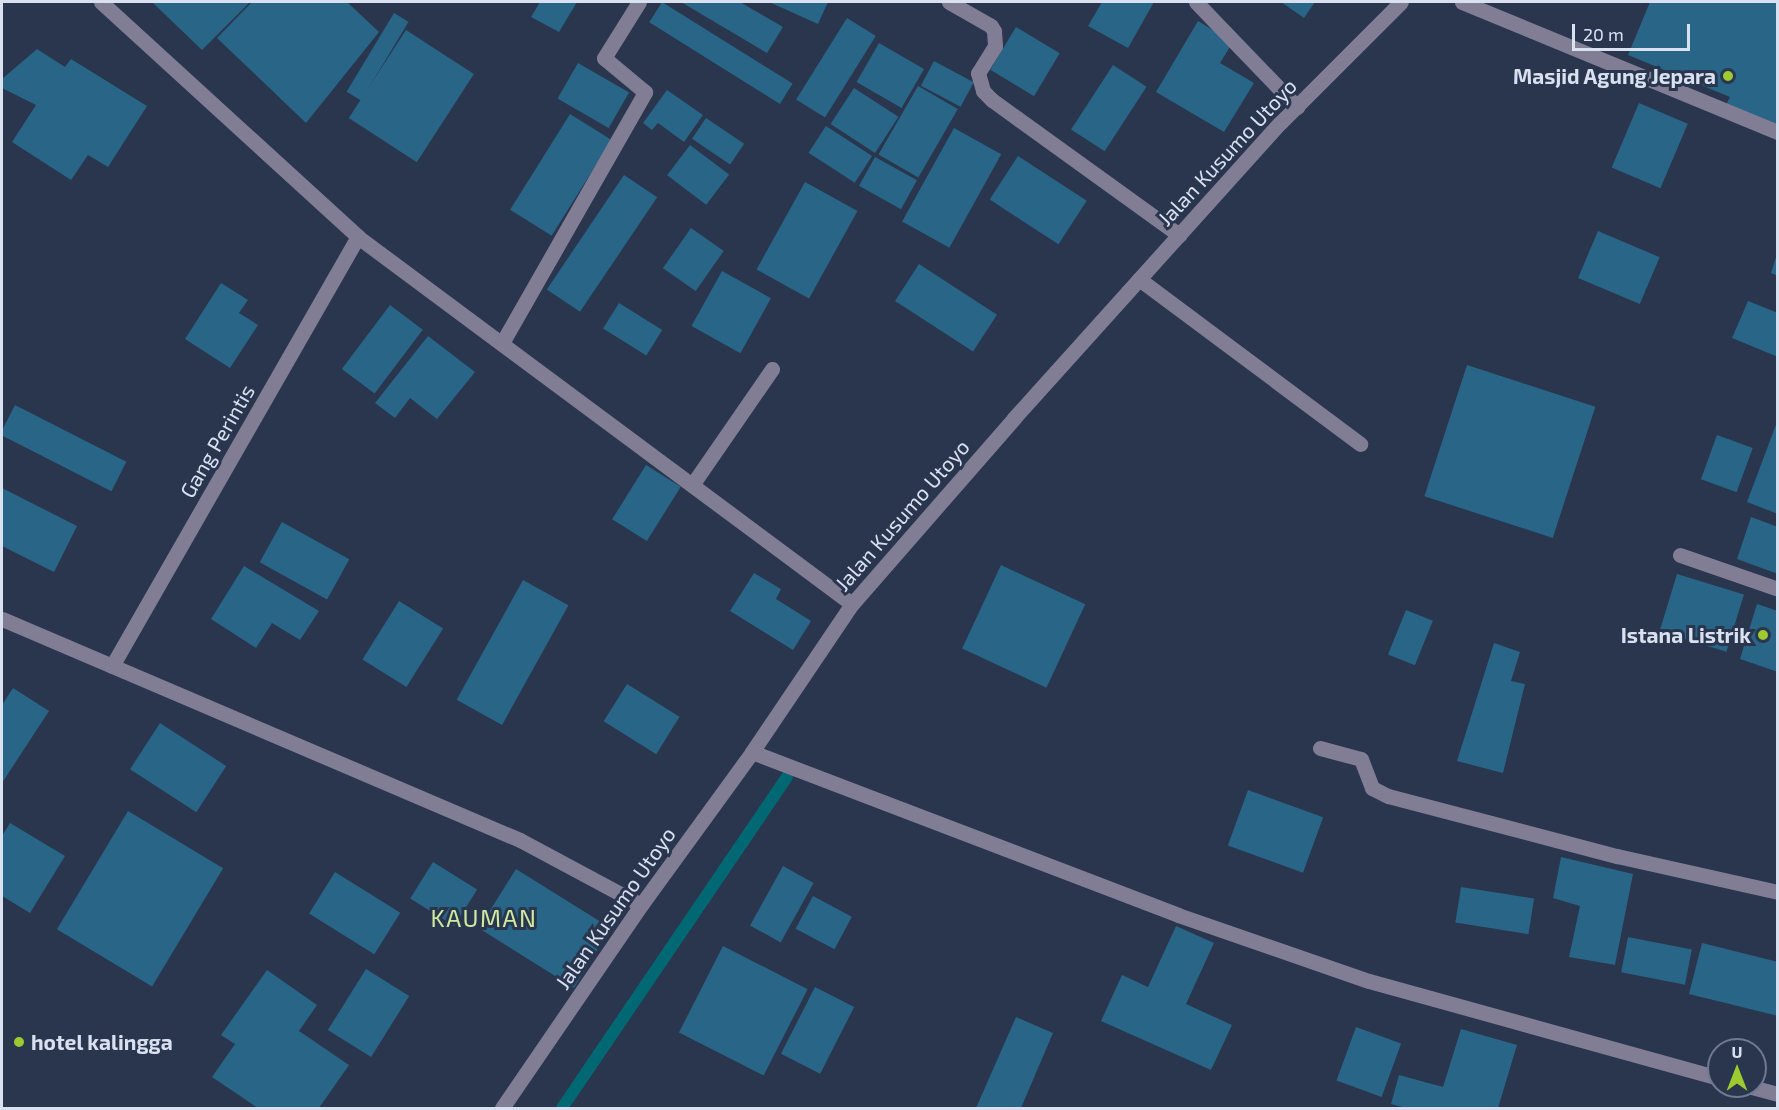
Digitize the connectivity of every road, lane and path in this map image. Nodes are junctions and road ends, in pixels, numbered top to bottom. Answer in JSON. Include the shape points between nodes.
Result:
{"nodes":[{"id":1,"x":101,"y":2,"type":"edge"},
{"id":2,"x":639,"y":2,"type":"edge"},
{"id":3,"x":949,"y":2,"type":"edge"},
{"id":4,"x":1196,"y":2,"type":"edge"},
{"id":5,"x":1401,"y":2,"type":"edge"},
{"id":6,"x":1462,"y":2,"type":"edge"},
{"id":7,"x":1297,"y":107,"type":"junction"},
{"id":8,"x":1778,"y":132,"type":"edge"},
{"id":9,"x":1179,"y":235,"type":"junction"},
{"id":10,"x":358,"y":237,"type":"junction"},
{"id":11,"x":1139,"y":279,"type":"junction"},
{"id":12,"x":502,"y":343,"type":"junction"},
{"id":13,"x":772,"y":369,"type":"dead end"},
{"id":14,"x":1360,"y":444,"type":"dead end"},
{"id":15,"x":692,"y":485,"type":"junction"},
{"id":16,"x":1680,"y":555,"type":"dead end"},
{"id":17,"x":1778,"y":589,"type":"edge"},
{"id":18,"x":852,"y":604,"type":"junction"},
{"id":19,"x":2,"y":619,"type":"edge"},
{"id":20,"x":112,"y":666,"type":"junction"},
{"id":21,"x":1320,"y":748,"type":"dead end"},
{"id":22,"x":753,"y":752,"type":"junction"},
{"id":23,"x":1778,"y":892,"type":"edge"},
{"id":24,"x":641,"y":905,"type":"junction"},
{"id":25,"x":1707,"y":1075,"type":"edge"},
{"id":26,"x":502,"y":1108,"type":"edge"}],
"edges":[{"from":1,"to":10,"type":"street"},
{"from":2,"to":12,"type":"street","via":[[604,58],[645,92]]},
{"from":3,"to":9,"type":"street","via":[[994,31],[995,46],[978,73],[983,91]]},
{"from":4,"to":7,"type":"street"},
{"from":5,"to":7,"type":"street","name":"Jalan Kusumo Utoyo"},
{"from":6,"to":8,"type":"street"},
{"from":7,"to":9,"type":"street","name":"Jalan Kusumo Utoyo"},
{"from":9,"to":11,"type":"street","name":"Jalan Kusumo Utoyo"},
{"from":10,"to":12,"type":"street"},
{"from":10,"to":20,"type":"street","name":"Gang Perintis"},
{"from":11,"to":14,"type":"street"},
{"from":11,"to":18,"type":"street","name":"Jalan Kusumo Utoyo"},
{"from":12,"to":15,"type":"street"},
{"from":13,"to":15,"type":"street"},
{"from":15,"to":18,"type":"street"},
{"from":16,"to":17,"type":"street"},
{"from":18,"to":22,"type":"street","name":"Jalan Kusumo Utoyo"},
{"from":19,"to":20,"type":"street"},
{"from":20,"to":24,"type":"street","via":[[520,840]]},
{"from":21,"to":23,"type":"street","via":[[1360,759],[1372,788],[1388,796],[1617,856]]},
{"from":22,"to":24,"type":"street","name":"Jalan Kusumo Utoyo"},
{"from":22,"to":25,"type":"street","via":[[1178,915],[1369,981]]},
{"from":24,"to":26,"type":"street","name":"Jalan Kusumo Utoyo"}]}
